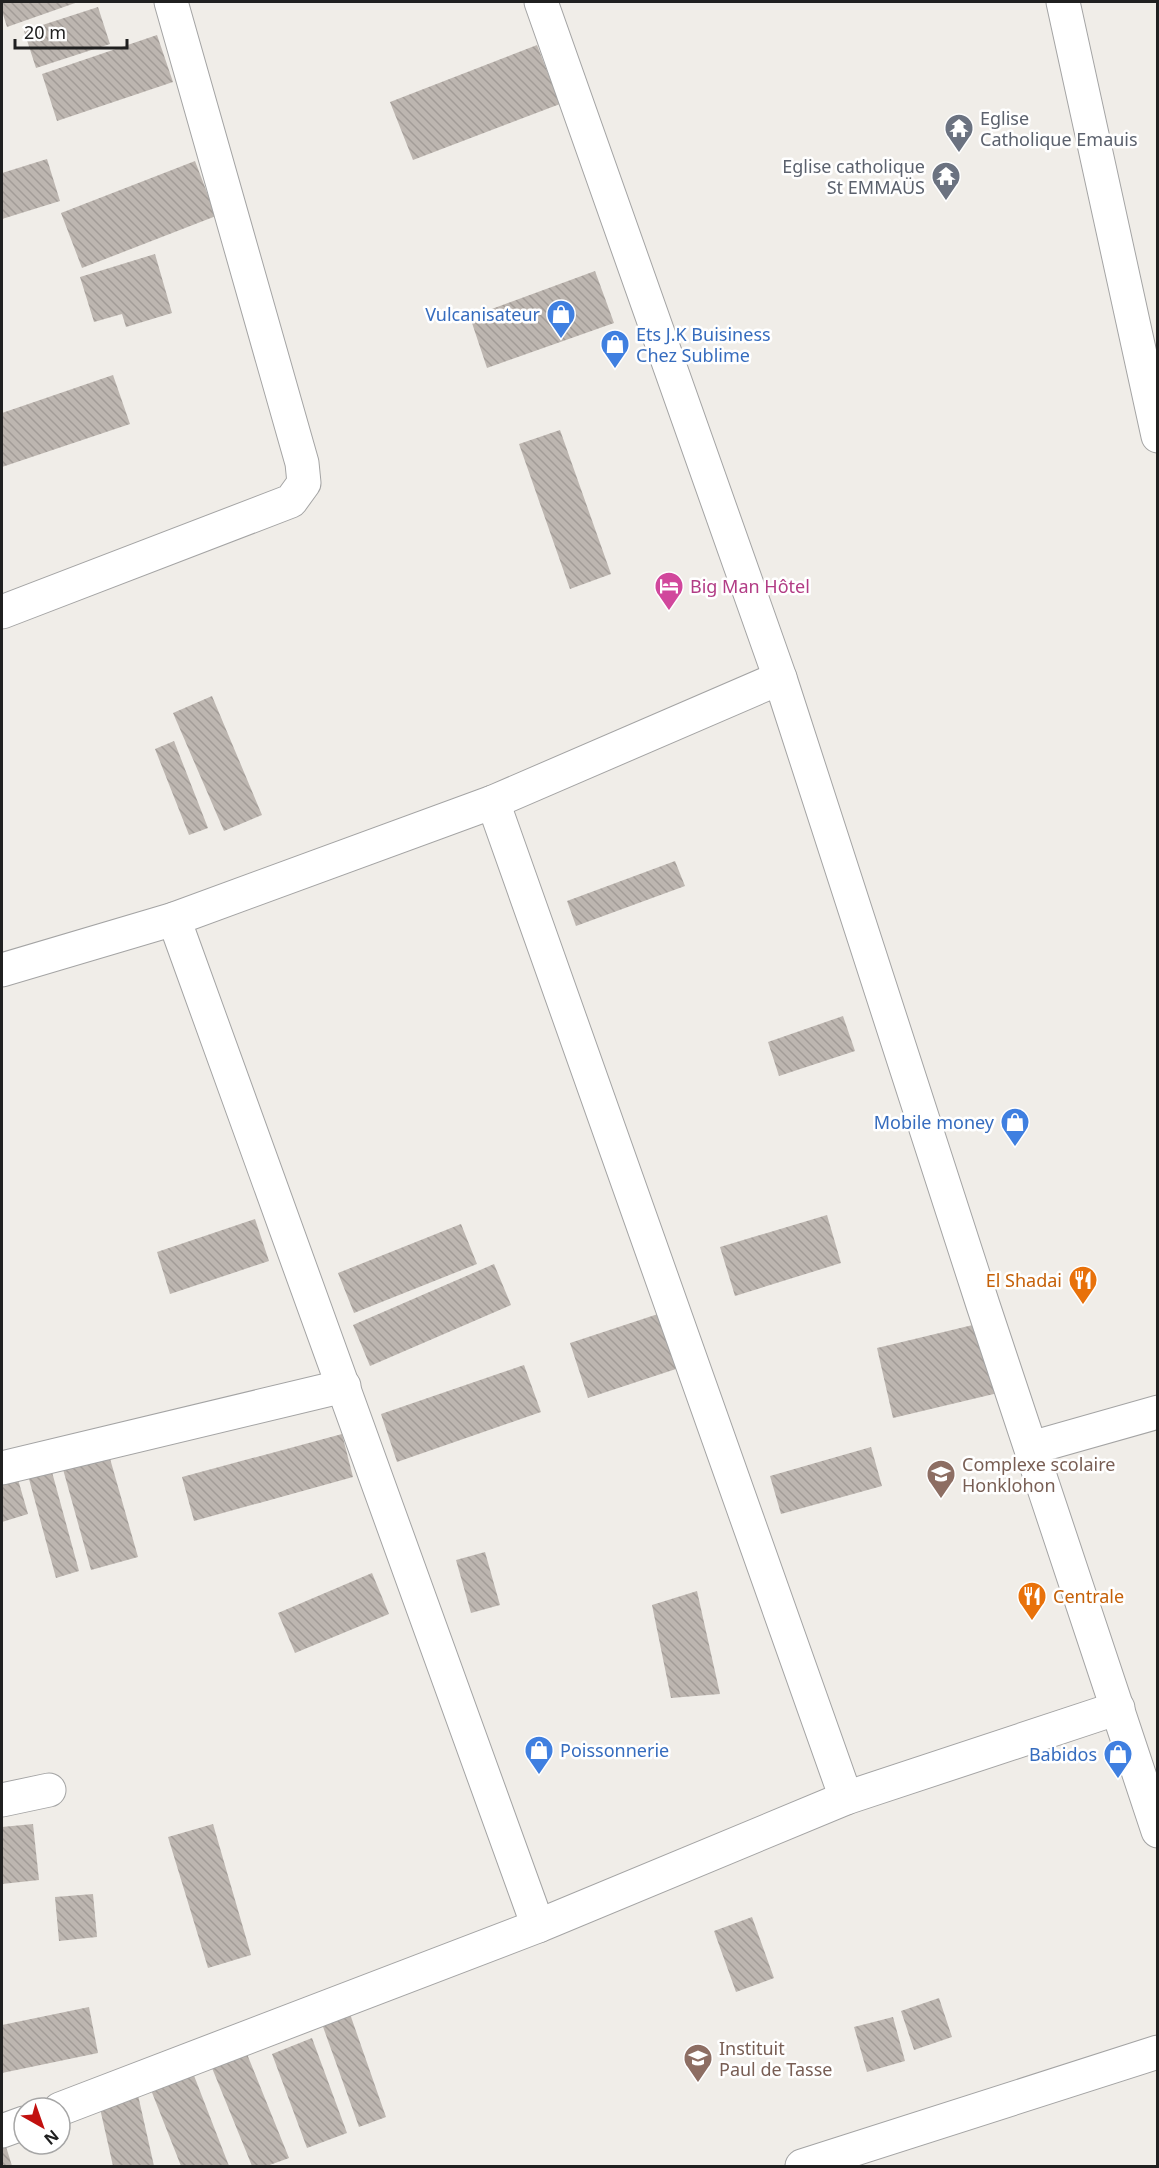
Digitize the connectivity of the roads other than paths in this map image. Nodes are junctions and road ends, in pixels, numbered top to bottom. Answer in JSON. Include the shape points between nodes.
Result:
{"nodes":[{"id":1,"x":171,"y":2,"type":"edge"},
{"id":2,"x":541,"y":2,"type":"edge"},
{"id":3,"x":1063,"y":2,"type":"edge"},
{"id":4,"x":1158,"y":435,"type":"edge"},
{"id":5,"x":2,"y":612,"type":"edge"},
{"id":6,"x":780,"y":678,"type":"junction"},
{"id":7,"x":493,"y":802,"type":"junction"},
{"id":8,"x":174,"y":918,"type":"junction"},
{"id":9,"x":2,"y":970,"type":"edge"},
{"id":10,"x":344,"y":1386,"type":"junction"},
{"id":11,"x":1158,"y":1412,"type":"edge"},
{"id":12,"x":1031,"y":1448,"type":"junction"},
{"id":13,"x":3,"y":1462,"type":"edge"},
{"id":14,"x":1118,"y":1708,"type":"junction"},
{"id":15,"x":49,"y":1790,"type":"dead end"},
{"id":16,"x":846,"y":1798,"type":"junction"},
{"id":17,"x":2,"y":1800,"type":"edge"},
{"id":18,"x":1158,"y":1831,"type":"edge"},
{"id":19,"x":538,"y":1926,"type":"junction"},
{"id":20,"x":1158,"y":2052,"type":"edge"},
{"id":21,"x":72,"y":2104,"type":"edge"},
{"id":22,"x":802,"y":2166,"type":"edge"}],
"edges":[{"from":1,"to":5,"type":"street","via":[[302,463],[304,483],[291,501]]},
{"from":2,"to":6,"type":"street"},
{"from":3,"to":4,"type":"street"},
{"from":6,"to":7,"type":"street"},
{"from":6,"to":12,"type":"street"},
{"from":7,"to":8,"type":"street"},
{"from":7,"to":16,"type":"street"},
{"from":8,"to":9,"type":"street"},
{"from":8,"to":10,"type":"street"},
{"from":10,"to":13,"type":"street"},
{"from":10,"to":19,"type":"street"},
{"from":11,"to":12,"type":"street"},
{"from":12,"to":14,"type":"street"},
{"from":14,"to":16,"type":"street"},
{"from":14,"to":18,"type":"street"},
{"from":15,"to":17,"type":"street"},
{"from":16,"to":19,"type":"street"},
{"from":19,"to":21,"type":"street"},
{"from":20,"to":22,"type":"street"}]}
